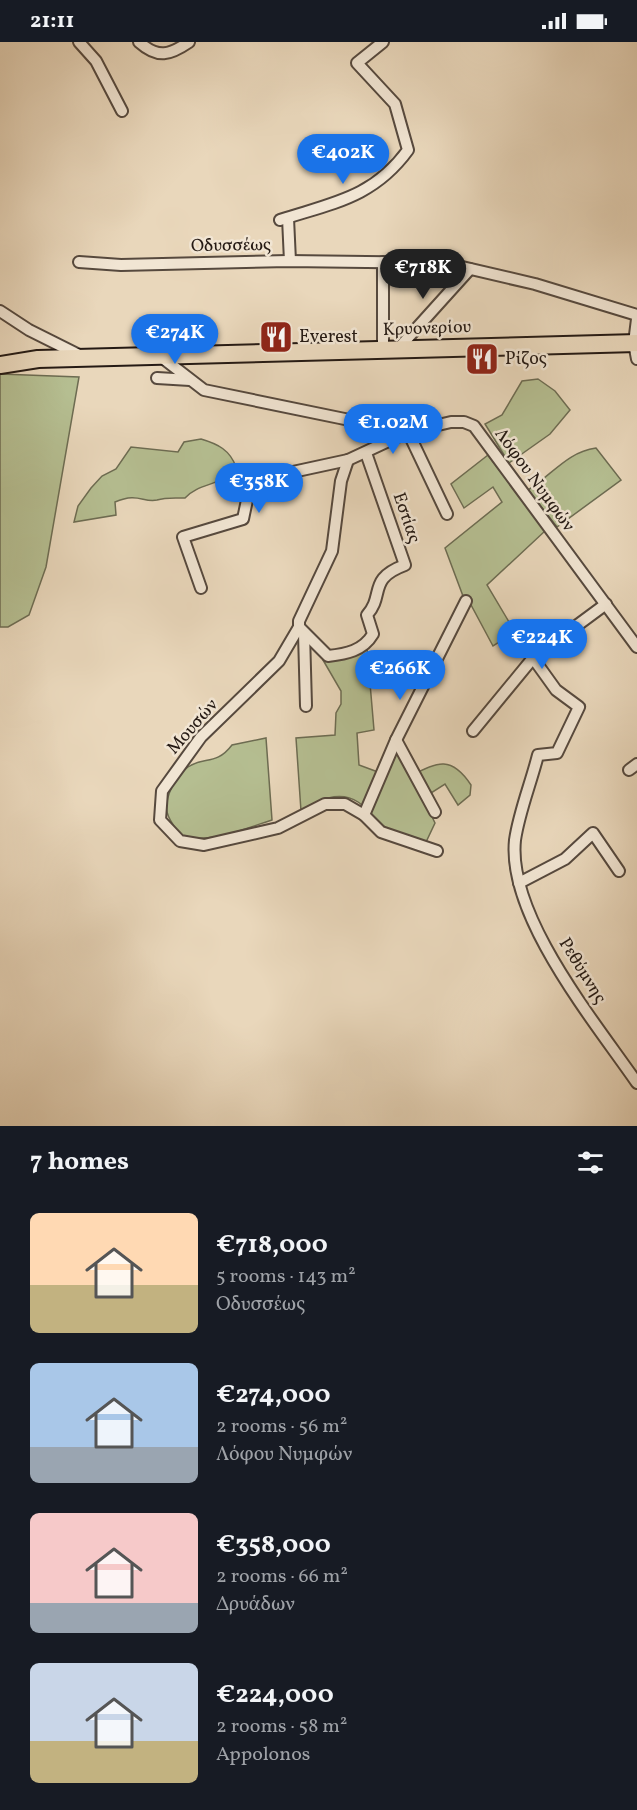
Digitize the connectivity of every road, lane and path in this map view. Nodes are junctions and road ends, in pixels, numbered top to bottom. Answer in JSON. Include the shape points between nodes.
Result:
{"nodes":[{"id":1,"x":79,"y":42,"type":"edge"},
{"id":2,"x":139,"y":42,"type":"edge"},
{"id":3,"x":189,"y":42,"type":"edge"},
{"id":4,"x":381,"y":42,"type":"edge"},
{"id":5,"x":122,"y":111,"type":"dead end"},
{"id":6,"x":290,"y":261,"type":"junction"},
{"id":7,"x":79,"y":262,"type":"dead end"},
{"id":8,"x":384,"y":262,"type":"junction"},
{"id":9,"x":470,"y":269,"type":"junction"},
{"id":10,"x":0,"y":311,"type":"edge"},
{"id":11,"x":637,"y":316,"type":"edge"},
{"id":12,"x":636,"y":348,"type":"edge"},
{"id":13,"x":390,"y":350,"type":"junction"},
{"id":14,"x":0,"y":354,"type":"edge"},
{"id":15,"x":160,"y":356,"type":"junction"},
{"id":16,"x":84,"y":358,"type":"junction"},
{"id":17,"x":38,"y":359,"type":"junction"},
{"id":18,"x":0,"y":364,"type":"edge"},
{"id":19,"x":158,"y":378,"type":"dead end"},
{"id":20,"x":191,"y":381,"type":"junction"},
{"id":21,"x":408,"y":432,"type":"junction"},
{"id":22,"x":366,"y":453,"type":"junction"},
{"id":23,"x":348,"y":460,"type":"junction"},
{"id":24,"x":447,"y":514,"type":"dead end"},
{"id":25,"x":201,"y":588,"type":"dead end"},
{"id":26,"x":466,"y":601,"type":"dead end"},
{"id":27,"x":606,"y":604,"type":"junction"},
{"id":28,"x":301,"y":630,"type":"junction"},
{"id":29,"x":637,"y":647,"type":"edge"},
{"id":30,"x":533,"y":658,"type":"junction"},
{"id":31,"x":306,"y":706,"type":"dead end"},
{"id":32,"x":473,"y":731,"type":"dead end"},
{"id":33,"x":396,"y":741,"type":"junction"},
{"id":34,"x":435,"y":812,"type":"dead end"},
{"id":35,"x":364,"y":815,"type":"junction"},
{"id":36,"x":436,"y":851,"type":"dead end"},
{"id":37,"x":619,"y":871,"type":"dead end"},
{"id":38,"x":519,"y":883,"type":"junction"},
{"id":39,"x":637,"y":1083,"type":"edge"}],
"edges":[{"from":1,"to":5,"type":"street","via":[[96,61]]},
{"from":2,"to":3,"type":"street","via":[[164,55]]},
{"from":4,"to":6,"type":"street","via":[[357,63],[395,104],[408,150],[385,177],[363,192],[284,219]]},
{"from":6,"to":7,"type":"street","name":"Οδυσσέως","via":[[121,265]]},
{"from":6,"to":8,"type":"street","name":"Οδυσσέως"},
{"from":8,"to":9,"type":"street","name":"Οδυσσέως","via":[[445,263]]},
{"from":8,"to":13,"type":"street"},
{"from":9,"to":11,"type":"street","name":"Οδυσσέως","via":[[535,284]]},
{"from":9,"to":13,"type":"street"},
{"from":10,"to":16,"type":"street"},
{"from":11,"to":12,"type":"street"},
{"from":12,"to":13,"type":"main road","name":"Κρυονερίου"},
{"from":13,"to":15,"type":"main road","name":"Κρυονερίου"},
{"from":14,"to":17,"type":"main road","name":"Κρυονερίου"},
{"from":15,"to":16,"type":"main road","name":"Κρυονερίου"},
{"from":15,"to":20,"type":"street","name":"Λόφου Νυμφών"},
{"from":16,"to":17,"type":"main road","name":"Κρυονερίου"},
{"from":17,"to":18,"type":"main road","name":"Κρυονερίου"},
{"from":19,"to":20,"type":"street"},
{"from":20,"to":21,"type":"street","name":"Λόφου Νυμφών","via":[[204,390]]},
{"from":21,"to":22,"type":"street"},
{"from":21,"to":24,"type":"street"},
{"from":21,"to":27,"type":"street","name":"Λόφου Νυμφών","via":[[451,422],[474,426]]},
{"from":22,"to":23,"type":"street"},
{"from":22,"to":28,"type":"street","name":"Εστίας","via":[[405,565],[382,579],[367,615],[372,627],[369,640],[359,648],[345,655],[328,656]]},
{"from":23,"to":25,"type":"street","via":[[251,481],[243,519],[183,537]]},
{"from":23,"to":28,"type":"street","name":"Μουσών","via":[[341,481],[332,551],[299,621]]},
{"from":26,"to":33,"type":"street"},
{"from":27,"to":29,"type":"street","name":"Λόφου Νυμφών"},
{"from":27,"to":30,"type":"street"},
{"from":28,"to":31,"type":"street"},
{"from":28,"to":35,"type":"street","name":"Μουσών","via":[[279,661],[201,737],[162,791],[160,820],[180,842],[204,845],[278,828],[325,804],[345,804]]},
{"from":30,"to":32,"type":"street"},
{"from":30,"to":38,"type":"street","name":"Ρεθύμνης","via":[[556,690],[579,707],[557,753],[538,755],[515,841]]},
{"from":33,"to":34,"type":"street"},
{"from":33,"to":35,"type":"street"},
{"from":35,"to":36,"type":"street","name":"Μουσών","via":[[381,832]]},
{"from":37,"to":38,"type":"street","via":[[593,833],[566,859]]},
{"from":38,"to":39,"type":"street","name":"Ρεθύμνης","via":[[524,903],[562,973]]}]}
